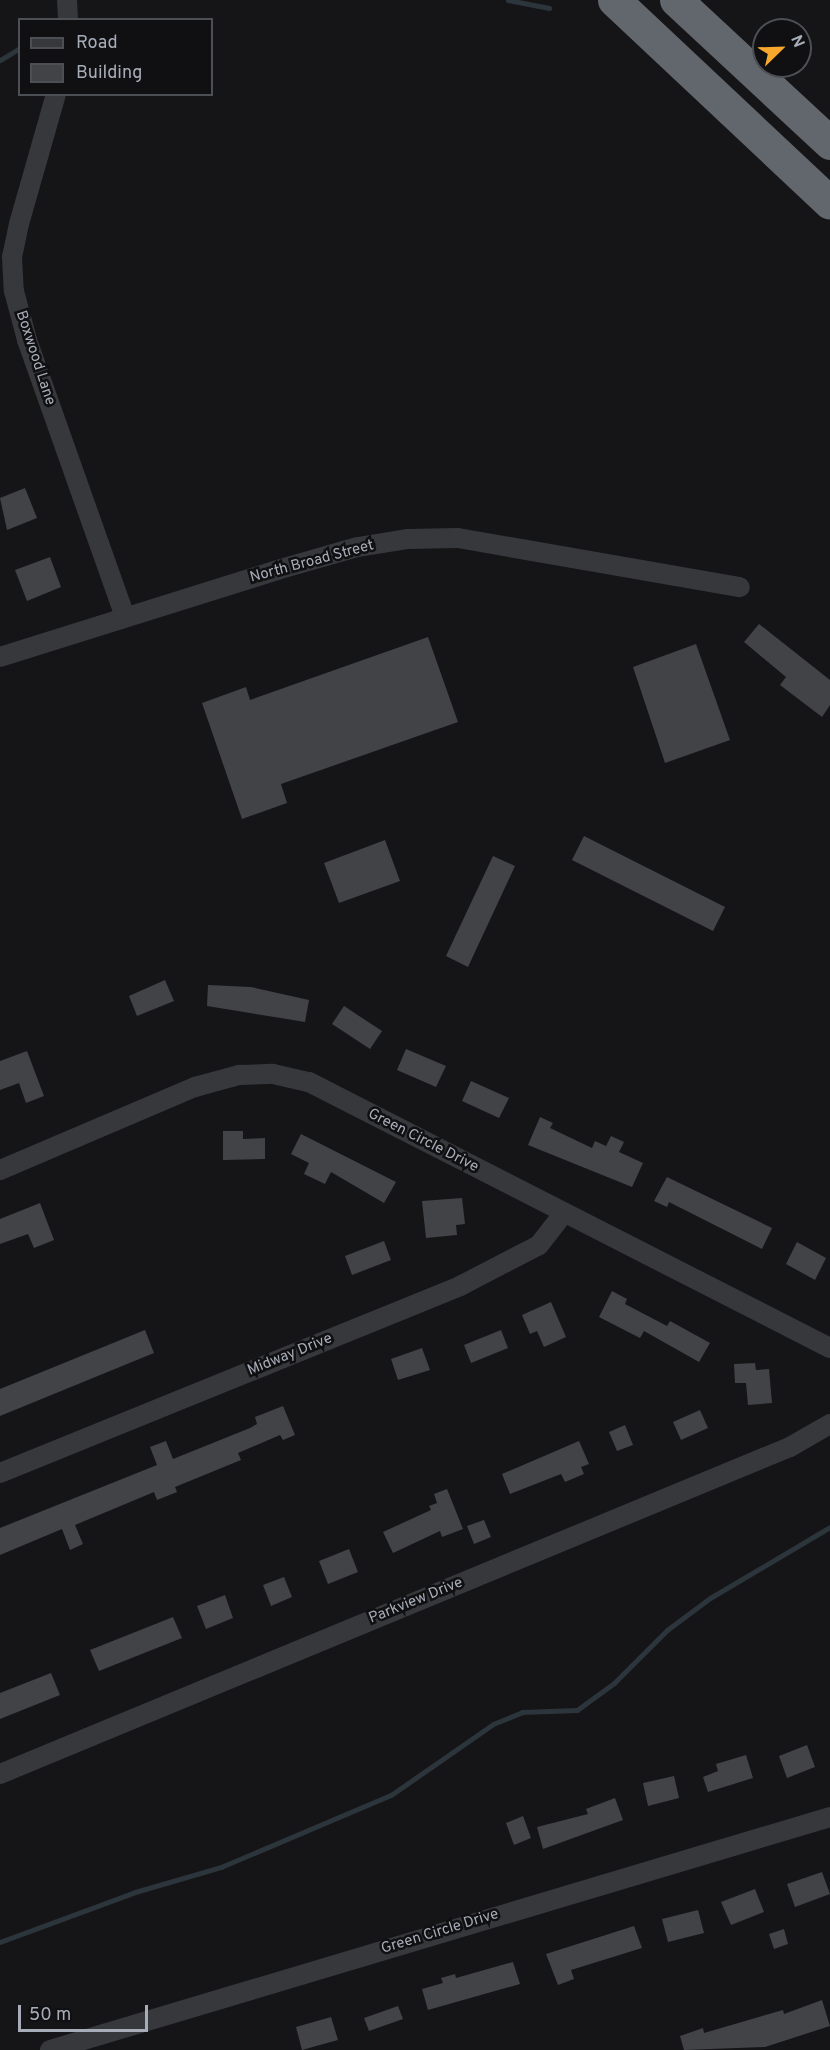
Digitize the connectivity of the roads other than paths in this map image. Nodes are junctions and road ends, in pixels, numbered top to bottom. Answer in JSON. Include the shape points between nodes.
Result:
{"nodes":[{"id":1,"x":67,"y":0,"type":"edge"},
{"id":2,"x":614,"y":0,"type":"edge"},
{"id":3,"x":676,"y":0,"type":"edge"},
{"id":4,"x":68,"y":18,"type":"edge"},
{"id":5,"x":55,"y":96,"type":"edge"},
{"id":6,"x":830,"y":143,"type":"edge"},
{"id":7,"x":830,"y":203,"type":"edge"},
{"id":8,"x":740,"y":586,"type":"dead end"},
{"id":9,"x":125,"y":615,"type":"junction"},
{"id":10,"x":0,"y":657,"type":"edge"},
{"id":11,"x":0,"y":1170,"type":"edge"},
{"id":12,"x":564,"y":1213,"type":"junction"},
{"id":13,"x":830,"y":1348,"type":"edge"},
{"id":14,"x":830,"y":1424,"type":"edge"},
{"id":15,"x":0,"y":1473,"type":"edge"},
{"id":16,"x":0,"y":1774,"type":"edge"},
{"id":17,"x":830,"y":1817,"type":"edge"},
{"id":18,"x":50,"y":2050,"type":"edge"}],
"edges":[{"from":1,"to":4,"type":"street"},
{"from":2,"to":7,"type":"highway"},
{"from":3,"to":6,"type":"highway"},
{"from":5,"to":9,"type":"street","name":"Boxwood Lane","via":[[19,224],[12,257],[14,291],[27,340]]},
{"from":8,"to":9,"type":"street","name":"North Broad Street","via":[[458,538],[408,539],[357,547]]},
{"from":9,"to":10,"type":"street","name":"North Broad Street"},
{"from":11,"to":12,"type":"street","name":"Green Circle Drive","via":[[195,1087],[239,1075],[273,1074],[309,1082]]},
{"from":12,"to":13,"type":"street","name":"Green Circle Drive"},
{"from":12,"to":15,"type":"street","name":"Midway Drive","via":[[539,1245],[460,1286]]},
{"from":14,"to":16,"type":"street","name":"Parkview Drive","via":[[790,1447]]},
{"from":17,"to":18,"type":"street","name":"Green Circle Drive"}]}
